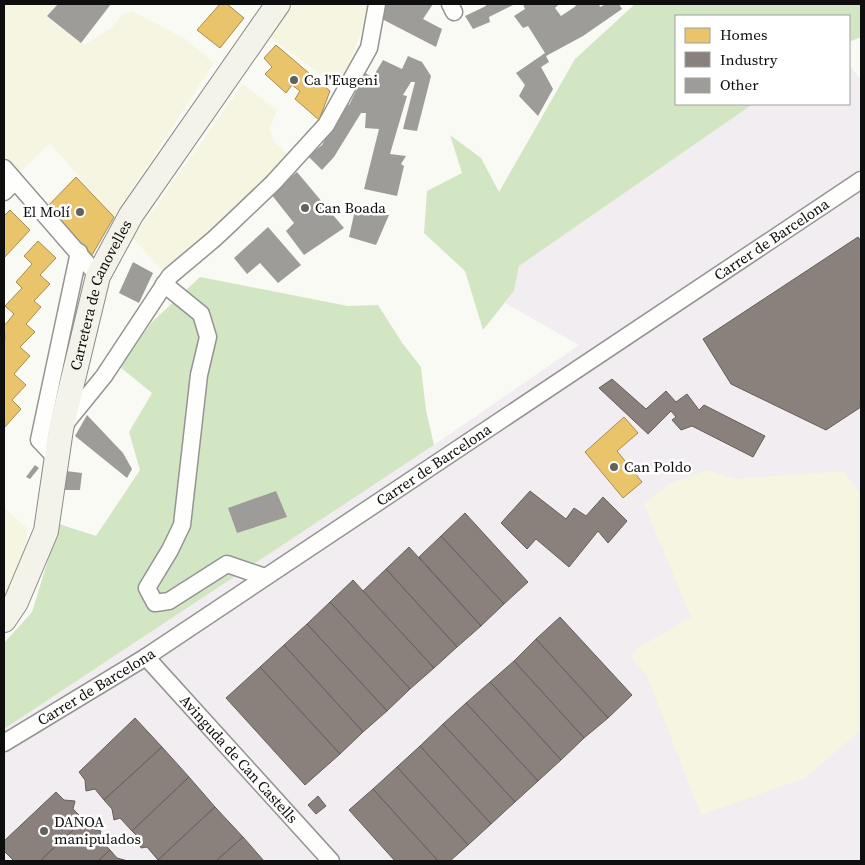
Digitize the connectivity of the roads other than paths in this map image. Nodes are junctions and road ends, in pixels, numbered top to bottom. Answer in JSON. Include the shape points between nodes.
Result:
{"nodes":[{"id":1,"x":278,"y":4,"type":"edge"},
{"id":2,"x":377,"y":4,"type":"edge"},
{"id":3,"x":4,"y":168,"type":"edge"},
{"id":4,"x":861,"y":180,"type":"edge"},
{"id":5,"x":9,"y":187,"type":"edge"},
{"id":6,"x":79,"y":252,"type":"junction"},
{"id":7,"x":98,"y":276,"type":"junction"},
{"id":8,"x":164,"y":284,"type":"junction"},
{"id":9,"x":61,"y":429,"type":"junction"},
{"id":10,"x":57,"y":459,"type":"junction"},
{"id":11,"x":265,"y":577,"type":"junction"},
{"id":12,"x":4,"y":620,"type":"edge"},
{"id":13,"x":146,"y":656,"type":"junction"},
{"id":14,"x":4,"y":743,"type":"edge"},
{"id":15,"x":331,"y":861,"type":"edge"}],
"edges":[{"from":1,"to":7,"type":"street","name":"Carretera de Canovelles","via":[[131,216]]},
{"from":2,"to":8,"type":"street","via":[[369,48],[326,125],[273,183]]},
{"from":3,"to":5,"type":"street"},
{"from":4,"to":11,"type":"street","name":"Carrer de Barcelona"},
{"from":5,"to":6,"type":"street"},
{"from":6,"to":7,"type":"street"},
{"from":6,"to":10,"type":"street","via":[[39,440]]},
{"from":7,"to":9,"type":"street","name":"Carretera de Canovelles"},
{"from":8,"to":9,"type":"street","via":[[104,376]]},
{"from":8,"to":11,"type":"street","via":[[201,314],[208,338],[199,375],[182,525],[147,588],[155,603],[168,601],[227,564]]},
{"from":9,"to":10,"type":"street","name":"Carretera de Canovelles"},
{"from":10,"to":12,"type":"street","name":"Carretera de Canovelles","via":[[46,531],[16,602]]},
{"from":11,"to":13,"type":"street","name":"Carrer de Barcelona"},
{"from":13,"to":14,"type":"street","name":"Carrer de Barcelona"},
{"from":13,"to":15,"type":"street","name":"Avinguda de Can Castells"}]}
